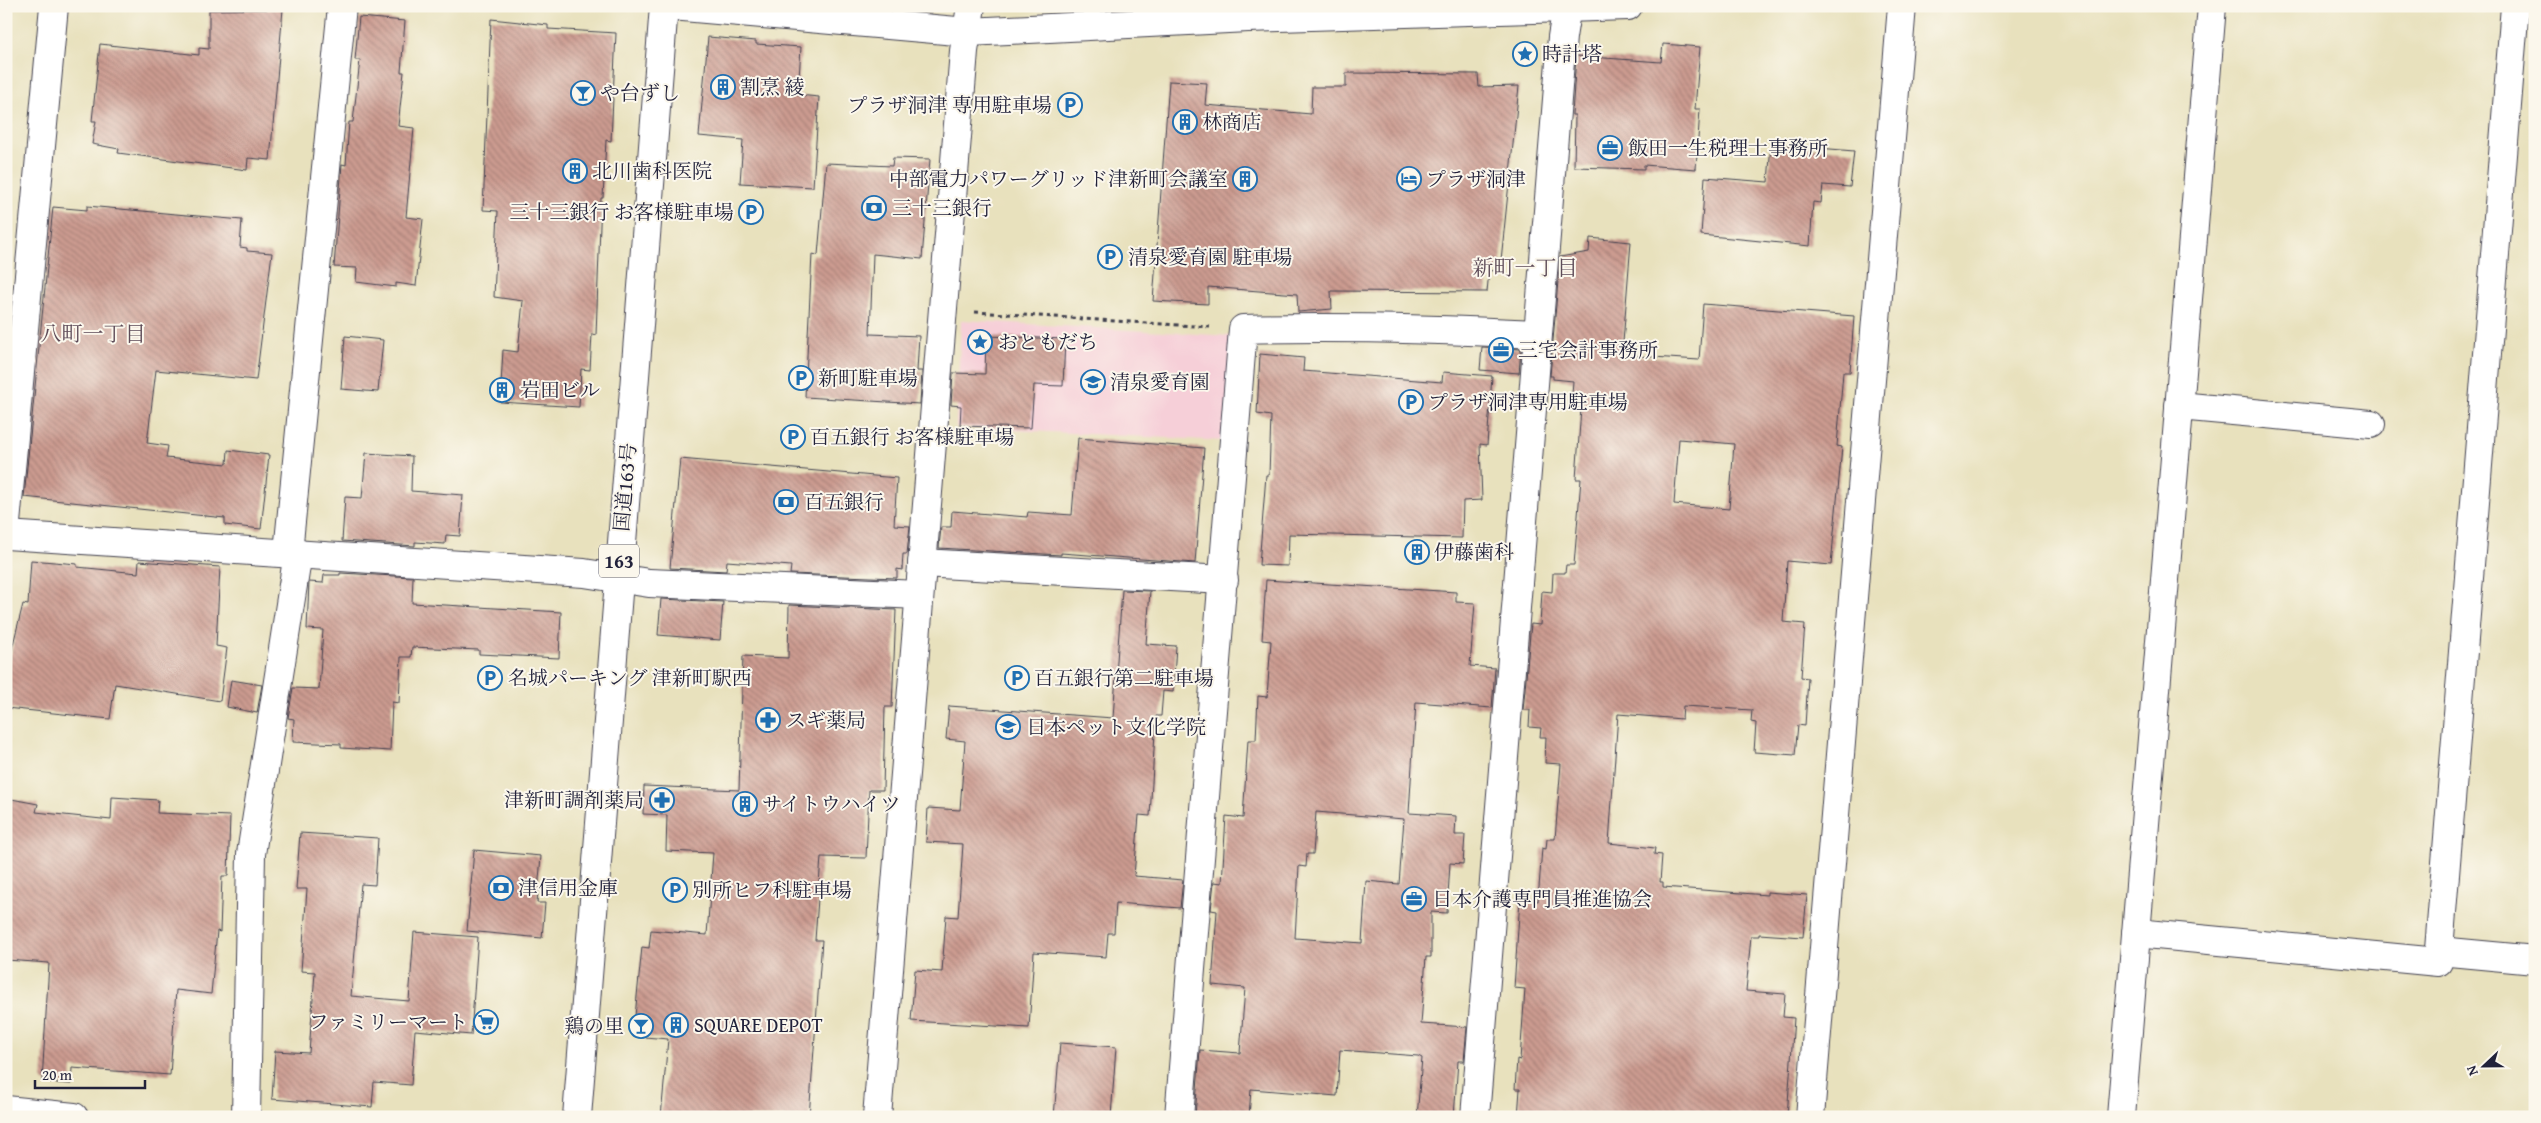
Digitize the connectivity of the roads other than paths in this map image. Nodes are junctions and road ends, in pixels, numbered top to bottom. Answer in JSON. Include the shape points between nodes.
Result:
{"nodes":[{"id":1,"x":54,"y":6,"type":"edge"},
{"id":2,"x":342,"y":6,"type":"edge"},
{"id":3,"x":664,"y":6,"type":"edge"},
{"id":4,"x":672,"y":6,"type":"edge"},
{"id":5,"x":1628,"y":6,"type":"edge"},
{"id":6,"x":1902,"y":6,"type":"edge"},
{"id":7,"x":2212,"y":6,"type":"edge"},
{"id":8,"x":2515,"y":6,"type":"edge"},
{"id":9,"x":1567,"y":7,"type":"edge"},
{"id":10,"x":970,"y":19,"type":"edge"},
{"id":11,"x":1538,"y":334,"type":"junction"},
{"id":12,"x":2179,"y":406,"type":"junction"},
{"id":13,"x":2372,"y":424,"type":"dead end"},
{"id":14,"x":6,"y":523,"type":"edge"},
{"id":15,"x":6,"y":535,"type":"edge"},
{"id":16,"x":293,"y":552,"type":"junction"},
{"id":17,"x":922,"y":563,"type":"junction"},
{"id":18,"x":618,"y":577,"type":"junction"},
{"id":19,"x":1224,"y":580,"type":"junction"},
{"id":20,"x":919,"y":595,"type":"junction"},
{"id":21,"x":2136,"y":933,"type":"junction"},
{"id":22,"x":2439,"y":951,"type":"junction"},
{"id":23,"x":2535,"y":960,"type":"edge"},
{"id":24,"x":6,"y":1110,"type":"edge"},
{"id":25,"x":74,"y":1117,"type":"edge"},
{"id":26,"x":246,"y":1117,"type":"edge"},
{"id":27,"x":577,"y":1117,"type":"edge"},
{"id":28,"x":877,"y":1117,"type":"edge"},
{"id":29,"x":1179,"y":1117,"type":"edge"},
{"id":30,"x":1475,"y":1117,"type":"edge"},
{"id":31,"x":1810,"y":1117,"type":"edge"},
{"id":32,"x":2120,"y":1117,"type":"edge"}],
"edges":[{"from":1,"to":14,"type":"main road"},
{"from":2,"to":16,"type":"main road"},
{"from":3,"to":18,"type":"main road","name":"国道163号","number":"163"},
{"from":4,"to":10,"type":"main road"},
{"from":5,"to":9,"type":"main road"},
{"from":6,"to":31,"type":"main road"},
{"from":7,"to":12,"type":"main road"},
{"from":8,"to":22,"type":"main road"},
{"from":9,"to":10,"type":"main road","via":[[1229,19]]},
{"from":9,"to":11,"type":"main road"},
{"from":10,"to":17,"type":"main road","via":[[964,51]]},
{"from":11,"to":19,"type":"main road","via":[[1332,326],[1244,329]]},
{"from":11,"to":30,"type":"main road"},
{"from":12,"to":13,"type":"main road"},
{"from":12,"to":21,"type":"main road"},
{"from":15,"to":16,"type":"main road"},
{"from":16,"to":18,"type":"main road"},
{"from":16,"to":26,"type":"main road","via":[[251,854]]},
{"from":17,"to":19,"type":"main road"},
{"from":17,"to":20,"type":"main road"},
{"from":18,"to":20,"type":"main road","via":[[648,583]]},
{"from":18,"to":27,"type":"main road","name":"国道163号","number":"163"},
{"from":19,"to":29,"type":"main road"},
{"from":20,"to":28,"type":"main road"},
{"from":21,"to":22,"type":"main road","via":[[2438,962]]},
{"from":21,"to":32,"type":"main road"},
{"from":22,"to":23,"type":"main road"},
{"from":24,"to":25,"type":"main road"}]}
